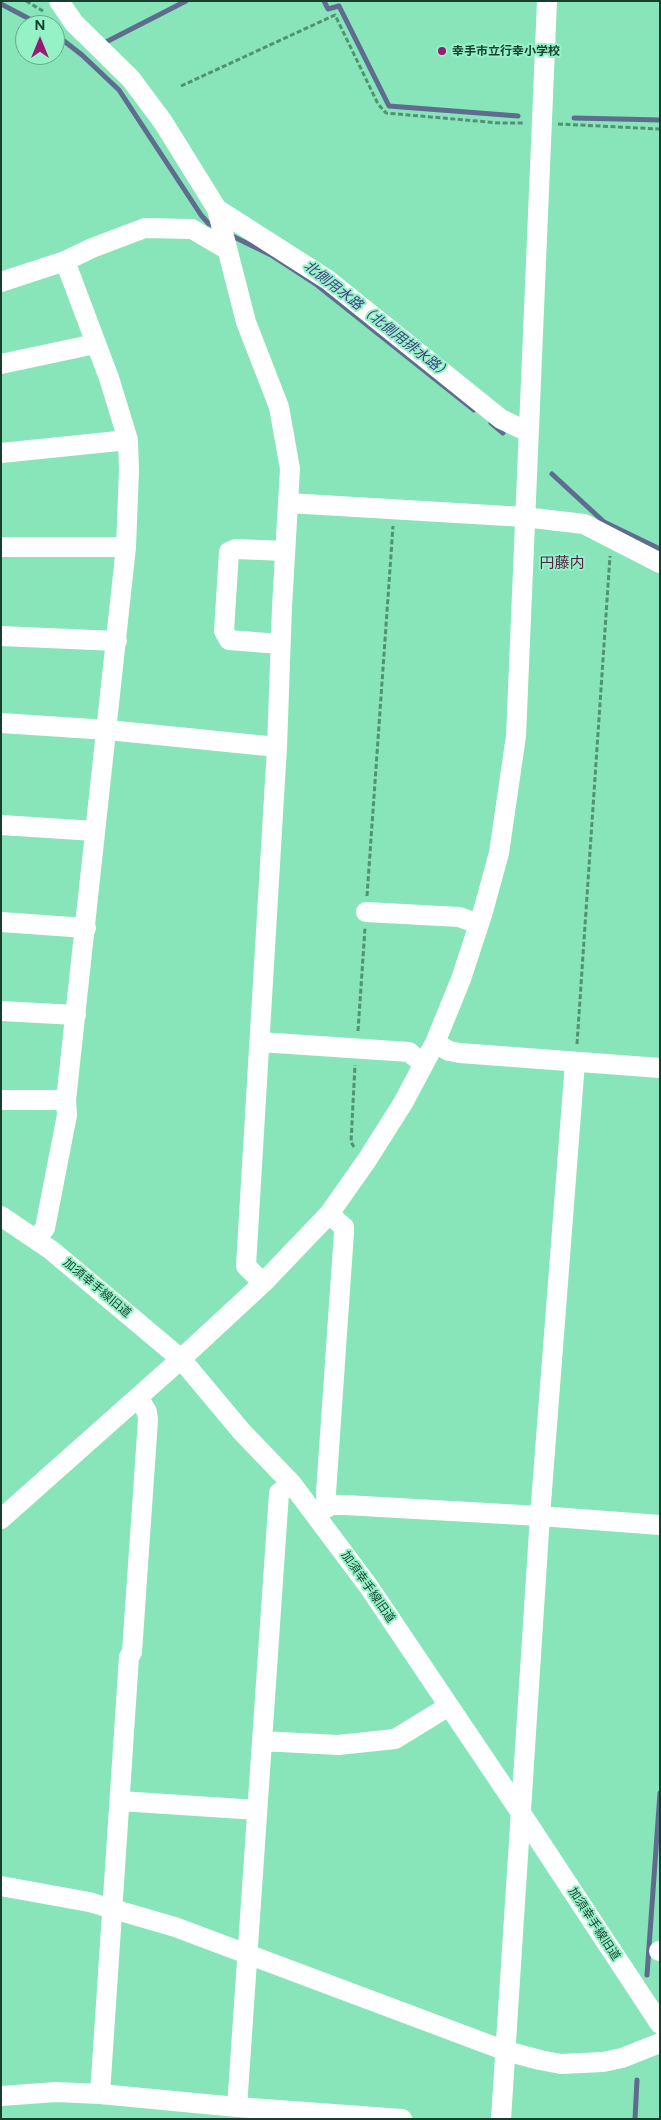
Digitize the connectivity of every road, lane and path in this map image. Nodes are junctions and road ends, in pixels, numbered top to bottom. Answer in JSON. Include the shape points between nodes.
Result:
{"nodes":[{"id":1,"x":59,"y":1,"type":"edge"},
{"id":2,"x":547,"y":1,"type":"edge"},
{"id":3,"x":182,"y":86,"type":"dead end"},
{"id":4,"x":541,"y":123,"type":"junction"},
{"id":5,"x":660,"y":128,"type":"edge"},
{"id":6,"x":218,"y":215,"type":"junction"},
{"id":7,"x":225,"y":246,"type":"junction"},
{"id":8,"x":66,"y":261,"type":"junction"},
{"id":9,"x":1,"y":282,"type":"edge"},
{"id":10,"x":95,"y":344,"type":"junction"},
{"id":11,"x":1,"y":364,"type":"edge"},
{"id":12,"x":528,"y":432,"type":"junction"},
{"id":13,"x":128,"y":440,"type":"junction"},
{"id":14,"x":1,"y":453,"type":"edge"},
{"id":15,"x":288,"y":503,"type":"junction"},
{"id":16,"x":394,"y":509,"type":"junction"},
{"id":17,"x":524,"y":517,"type":"junction"},
{"id":18,"x":611,"y":538,"type":"junction"},
{"id":19,"x":1,"y":547,"type":"edge"},
{"id":20,"x":126,"y":547,"type":"junction"},
{"id":21,"x":285,"y":551,"type":"junction"},
{"id":22,"x":660,"y":563,"type":"edge"},
{"id":23,"x":1,"y":636,"type":"edge"},
{"id":24,"x":117,"y":640,"type":"junction"},
{"id":25,"x":280,"y":644,"type":"junction"},
{"id":26,"x":1,"y":723,"type":"edge"},
{"id":27,"x":108,"y":730,"type":"junction"},
{"id":28,"x":277,"y":747,"type":"junction"},
{"id":29,"x":1,"y":825,"type":"edge"},
{"id":30,"x":95,"y":832,"type":"junction"},
{"id":31,"x":366,"y":912,"type":"junction"},
{"id":32,"x":1,"y":922,"type":"edge"},
{"id":33,"x":479,"y":924,"type":"junction"},
{"id":34,"x":86,"y":928,"type":"junction"},
{"id":35,"x":1,"y":1011,"type":"edge"},
{"id":36,"x":76,"y":1015,"type":"junction"},
{"id":37,"x":260,"y":1042,"type":"junction"},
{"id":38,"x":435,"y":1043,"type":"junction"},
{"id":39,"x":356,"y":1048,"type":"junction"},
{"id":40,"x":576,"y":1062,"type":"junction"},
{"id":41,"x":424,"y":1064,"type":"junction"},
{"id":42,"x":660,"y":1068,"type":"edge"},
{"id":43,"x":1,"y":1100,"type":"edge"},
{"id":44,"x":66,"y":1100,"type":"junction"},
{"id":45,"x":367,"y":1160,"type":"junction"},
{"id":46,"x":328,"y":1214,"type":"junction"},
{"id":47,"x":1,"y":1216,"type":"edge"},
{"id":48,"x":36,"y":1239,"type":"junction"},
{"id":49,"x":263,"y":1283,"type":"junction"},
{"id":50,"x":181,"y":1359,"type":"junction"},
{"id":51,"x":138,"y":1397,"type":"junction"},
{"id":52,"x":292,"y":1484,"type":"junction"},
{"id":53,"x":322,"y":1512,"type":"junction"},
{"id":54,"x":540,"y":1516,"type":"junction"},
{"id":55,"x":1,"y":1519,"type":"edge"},
{"id":56,"x":660,"y":1525,"type":"edge"},
{"id":57,"x":449,"y":1706,"type":"junction"},
{"id":58,"x":262,"y":1741,"type":"junction"},
{"id":59,"x":120,"y":1801,"type":"junction"},
{"id":60,"x":258,"y":1810,"type":"junction"},
{"id":61,"x":522,"y":1813,"type":"junction"},
{"id":62,"x":1,"y":1886,"type":"edge"},
{"id":63,"x":113,"y":1908,"type":"junction"},
{"id":64,"x":248,"y":1953,"type":"junction"},
{"id":65,"x":660,"y":2024,"type":"edge"},
{"id":66,"x":660,"y":2043,"type":"edge"},
{"id":67,"x":506,"y":2051,"type":"junction"},
{"id":68,"x":100,"y":2094,"type":"junction"},
{"id":69,"x":1,"y":2096,"type":"edge"},
{"id":70,"x":238,"y":2107,"type":"junction"},
{"id":71,"x":402,"y":2119,"type":"edge"},
{"id":72,"x":500,"y":2119,"type":"edge"}],
"edges":[{"from":1,"to":6,"type":"street","via":[[74,23],[131,80],[163,122]]},
{"from":2,"to":4,"type":"street"},
{"from":3,"to":4,"type":"path","via":[[335,15],[378,104],[386,113],[499,123]]},
{"from":4,"to":5,"type":"path"},
{"from":4,"to":12,"type":"street"},
{"from":6,"to":7,"type":"street"},
{"from":6,"to":12,"type":"street","via":[[328,280],[502,420]]},
{"from":7,"to":8,"type":"street","via":[[192,229],[145,228]]},
{"from":7,"to":15,"type":"street","via":[[246,322],[279,407],[290,469]]},
{"from":8,"to":9,"type":"street"},
{"from":8,"to":10,"type":"street"},
{"from":10,"to":11,"type":"street"},
{"from":10,"to":13,"type":"street"},
{"from":12,"to":17,"type":"street"},
{"from":13,"to":14,"type":"street"},
{"from":13,"to":20,"type":"street"},
{"from":15,"to":16,"type":"street"},
{"from":15,"to":21,"type":"street"},
{"from":16,"to":17,"type":"street"},
{"from":16,"to":31,"type":"path"},
{"from":17,"to":18,"type":"street","via":[[584,524]]},
{"from":17,"to":33,"type":"street","via":[[516,736],[499,853]]},
{"from":18,"to":22,"type":"street"},
{"from":18,"to":40,"type":"path"},
{"from":19,"to":20,"type":"street"},
{"from":20,"to":24,"type":"street"},
{"from":21,"to":25,"type":"street"},
{"from":21,"to":25,"type":"street","via":[[236,548],[229,552],[224,631],[229,640]]},
{"from":23,"to":24,"type":"street"},
{"from":24,"to":27,"type":"street"},
{"from":25,"to":28,"type":"street"},
{"from":26,"to":27,"type":"street"},
{"from":27,"to":28,"type":"street"},
{"from":27,"to":30,"type":"street"},
{"from":28,"to":37,"type":"street"},
{"from":29,"to":30,"type":"street"},
{"from":30,"to":34,"type":"street"},
{"from":31,"to":33,"type":"street","via":[[459,917]]},
{"from":31,"to":39,"type":"path"},
{"from":32,"to":34,"type":"street"},
{"from":33,"to":38,"type":"street","via":[[462,978]]},
{"from":34,"to":36,"type":"street"},
{"from":35,"to":36,"type":"street"},
{"from":36,"to":44,"type":"street"},
{"from":37,"to":39,"type":"street"},
{"from":37,"to":49,"type":"street","via":[[246,1266]]},
{"from":38,"to":40,"type":"street","via":[[460,1053]]},
{"from":38,"to":41,"type":"street"},
{"from":39,"to":41,"type":"street","via":[[409,1052]]},
{"from":39,"to":45,"type":"path","via":[[351,1142]]},
{"from":40,"to":42,"type":"street"},
{"from":40,"to":54,"type":"street"},
{"from":41,"to":45,"type":"street"},
{"from":43,"to":44,"type":"street"},
{"from":44,"to":48,"type":"street","via":[[67,1115],[47,1219],[45,1228]]},
{"from":45,"to":46,"type":"street"},
{"from":46,"to":49,"type":"street"},
{"from":46,"to":53,"type":"street","via":[[344,1227],[344,1232]]},
{"from":47,"to":48,"type":"street","name":"加須幸手線旧道"},
{"from":48,"to":50,"type":"street","name":"加須幸手線旧道"},
{"from":49,"to":50,"type":"street"},
{"from":50,"to":51,"type":"street"},
{"from":50,"to":52,"type":"street","name":"加須幸手線旧道","via":[[242,1432]]},
{"from":51,"to":55,"type":"street"},
{"from":51,"to":59,"type":"street","via":[[148,1420]]},
{"from":52,"to":53,"type":"street","name":"加須幸手線旧道"},
{"from":52,"to":58,"type":"street","via":[[279,1493]]},
{"from":53,"to":54,"type":"street","via":[[332,1505],[345,1505]]},
{"from":53,"to":57,"type":"street","name":"加須幸手線旧道"},
{"from":54,"to":56,"type":"street"},
{"from":54,"to":61,"type":"street"},
{"from":57,"to":58,"type":"street","via":[[395,1738],[338,1745]]},
{"from":57,"to":61,"type":"street","name":"加須幸手線旧道"},
{"from":58,"to":60,"type":"street"},
{"from":59,"to":60,"type":"street"},
{"from":59,"to":63,"type":"street"},
{"from":60,"to":64,"type":"street"},
{"from":61,"to":65,"type":"street","name":"加須幸手線旧道"},
{"from":61,"to":67,"type":"street"},
{"from":62,"to":63,"type":"street"},
{"from":63,"to":64,"type":"street"},
{"from":63,"to":68,"type":"street"},
{"from":64,"to":67,"type":"street"},
{"from":64,"to":70,"type":"street"},
{"from":66,"to":67,"type":"street","via":[[622,2058],[585,2064],[561,2064]]},
{"from":67,"to":72,"type":"street"},
{"from":68,"to":69,"type":"street","via":[[56,2092]]},
{"from":68,"to":70,"type":"street"},
{"from":70,"to":71,"type":"street"}]}
